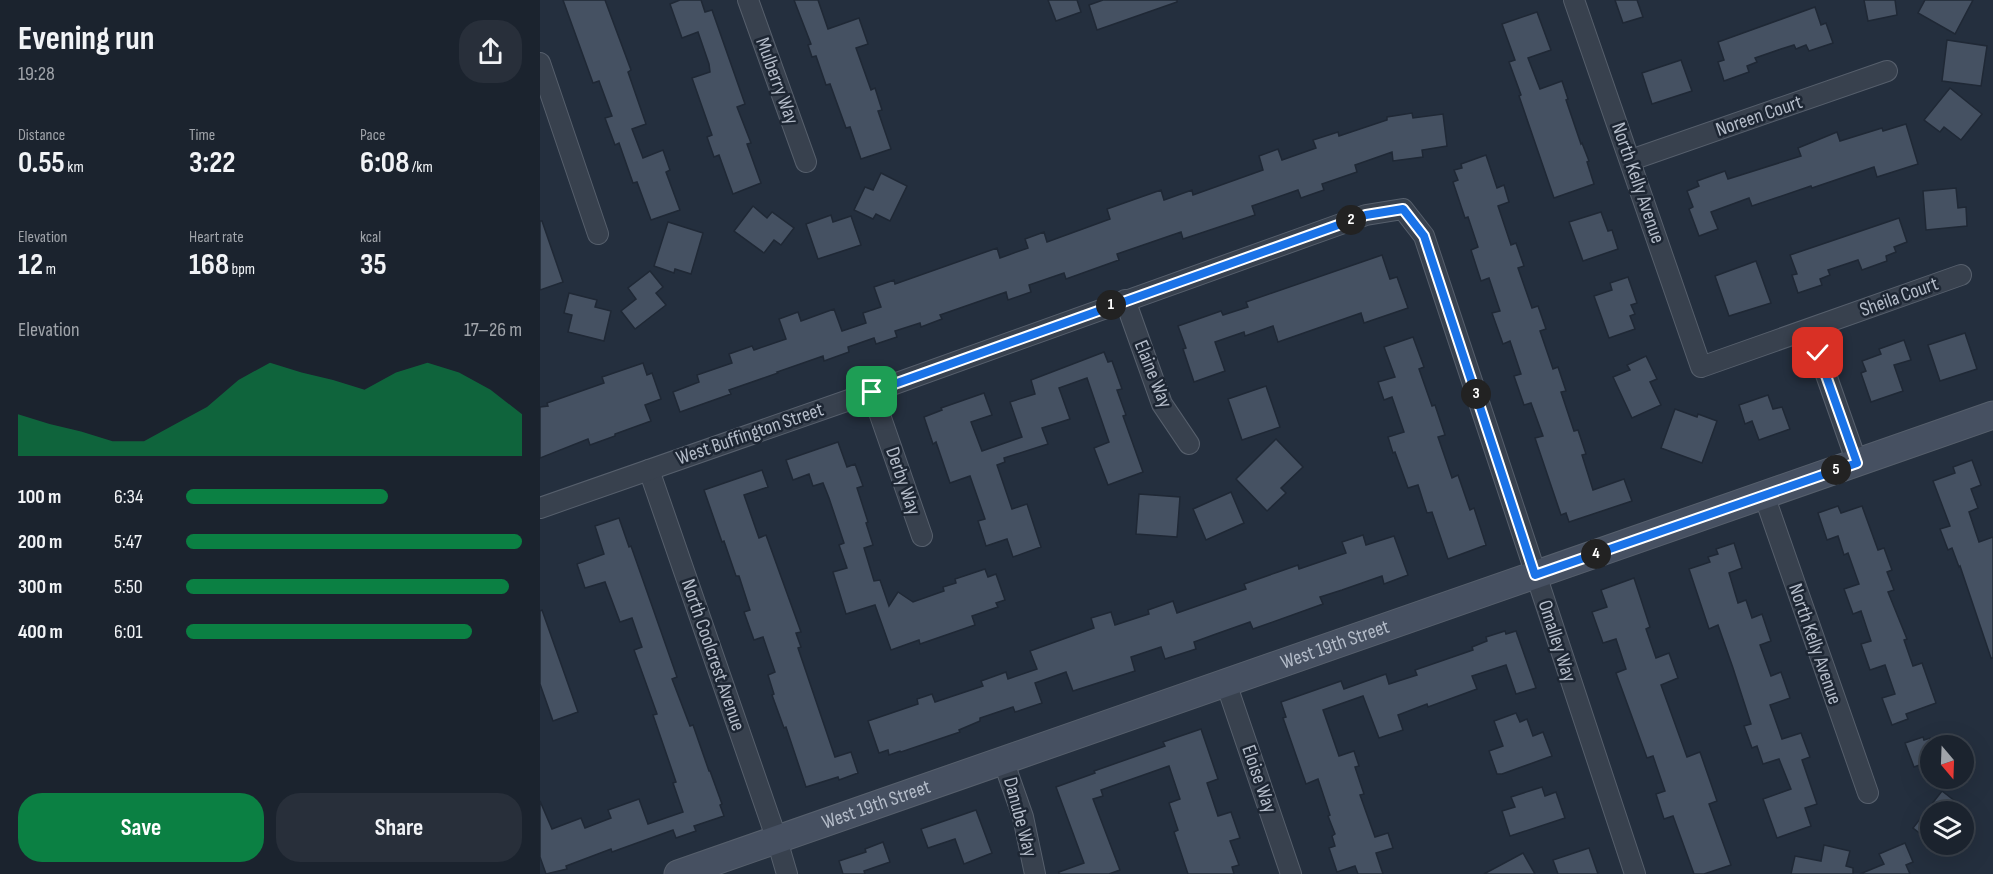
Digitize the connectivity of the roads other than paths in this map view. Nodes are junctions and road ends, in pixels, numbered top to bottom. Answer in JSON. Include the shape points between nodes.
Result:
{"nodes":[{"id":1,"x":748,"y":0,"type":"edge"},
{"id":2,"x":1574,"y":0,"type":"edge"},
{"id":3,"x":540,"y":63,"type":"edge"},
{"id":4,"x":1887,"y":71,"type":"dead end"},
{"id":5,"x":1631,"y":160,"type":"junction"},
{"id":6,"x":806,"y":162,"type":"dead end"},
{"id":7,"x":1403,"y":209,"type":"joint"},
{"id":8,"x":598,"y":234,"type":"dead end"},
{"id":9,"x":1962,"y":275,"type":"dead end"},
{"id":10,"x":1125,"y":300,"type":"junction"},
{"id":11,"x":1810,"y":329,"type":"junction"},
{"id":12,"x":1701,"y":367,"type":"joint"},
{"id":13,"x":872,"y":392,"type":"junction"},
{"id":14,"x":1993,"y":415,"type":"edge"},
{"id":15,"x":1189,"y":444,"type":"dead end"},
{"id":16,"x":1857,"y":463,"type":"junction"},
{"id":17,"x":649,"y":470,"type":"junction"},
{"id":18,"x":1764,"y":495,"type":"junction"},
{"id":19,"x":540,"y":508,"type":"edge"},
{"id":20,"x":922,"y":536,"type":"dead end"},
{"id":21,"x":1535,"y":575,"type":"junction"},
{"id":22,"x":1226,"y":683,"type":"junction"},
{"id":23,"x":1003,"y":760,"type":"junction"},
{"id":24,"x":1868,"y":793,"type":"dead end"},
{"id":25,"x":777,"y":840,"type":"junction"},
{"id":26,"x":678,"y":874,"type":"edge"},
{"id":27,"x":787,"y":874,"type":"edge"},
{"id":28,"x":1035,"y":874,"type":"edge"},
{"id":29,"x":1291,"y":874,"type":"edge"},
{"id":30,"x":1635,"y":874,"type":"edge"}],
"edges":[{"from":1,"to":6,"type":"street","name":"Mulberry Way"},
{"from":2,"to":5,"type":"street","name":"North Kelly Avenue"},
{"from":3,"to":8,"type":"street"},
{"from":4,"to":5,"type":"street","name":"Noreen Court"},
{"from":5,"to":12,"type":"street","name":"North Kelly Avenue"},
{"from":7,"to":10,"type":"street","name":"West Buffington Street","via":[[1366,215]]},
{"from":7,"to":21,"type":"street","name":"Omalley Way","via":[[1424,236]]},
{"from":9,"to":11,"type":"street","name":"Sheila Court"},
{"from":10,"to":13,"type":"street","name":"West Buffington Street"},
{"from":10,"to":15,"type":"street","name":"Elaine Way","via":[[1162,404]]},
{"from":11,"to":12,"type":"street","name":"Sheila Court"},
{"from":11,"to":16,"type":"street"},
{"from":13,"to":17,"type":"street","name":"West Buffington Street"},
{"from":13,"to":20,"type":"street","name":"Derby Way"},
{"from":14,"to":16,"type":"main road","name":"West 19th Street"},
{"from":16,"to":18,"type":"main road","name":"West 19th Street"},
{"from":17,"to":19,"type":"street","name":"West Buffington Street"},
{"from":17,"to":25,"type":"street","name":"North Coolcrest Avenue"},
{"from":18,"to":21,"type":"main road","name":"West 19th Street"},
{"from":18,"to":24,"type":"street","name":"North Kelly Avenue"},
{"from":21,"to":22,"type":"main road","name":"West 19th Street"},
{"from":21,"to":30,"type":"street","name":"Omalley Way"},
{"from":22,"to":23,"type":"main road","name":"West 19th Street"},
{"from":22,"to":29,"type":"street","name":"Eloise Way"},
{"from":23,"to":25,"type":"main road","name":"West 19th Street"},
{"from":23,"to":28,"type":"street","name":"Danube Way","via":[[1023,817]]},
{"from":25,"to":26,"type":"main road","name":"West 19th Street"},
{"from":25,"to":27,"type":"street","name":"North Coolcrest Avenue"}]}
